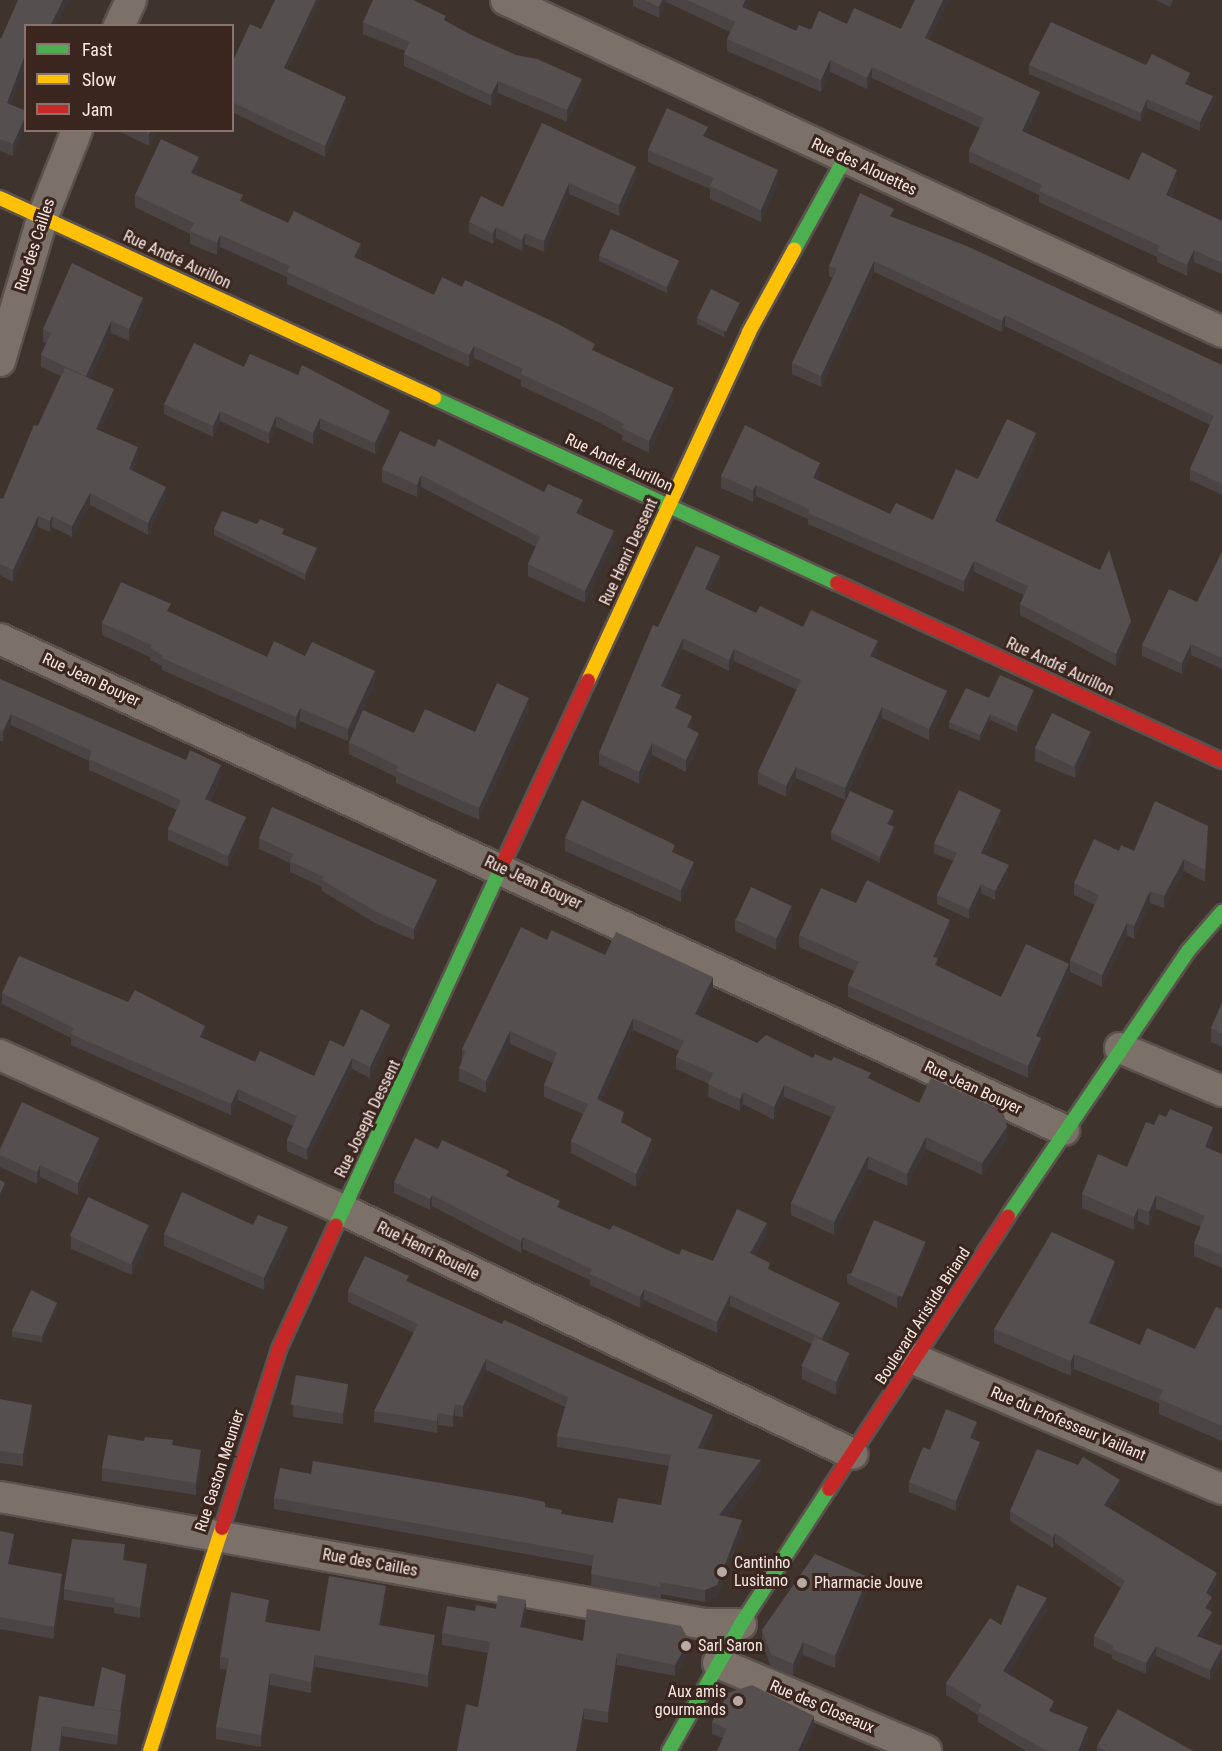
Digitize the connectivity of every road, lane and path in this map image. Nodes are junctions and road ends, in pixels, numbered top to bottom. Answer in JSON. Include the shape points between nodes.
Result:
{"nodes":[{"id":1,"x":131,"y":0,"type":"edge"},
{"id":2,"x":506,"y":0,"type":"edge"},
{"id":3,"x":120,"y":24,"type":"edge"},
{"id":4,"x":75,"y":132,"type":"edge"},
{"id":5,"x":845,"y":158,"type":"junction"},
{"id":6,"x":0,"y":198,"type":"edge"},
{"id":7,"x":43,"y":216,"type":"junction"},
{"id":8,"x":1222,"y":332,"type":"edge"},
{"id":9,"x":0,"y":361,"type":"edge"},
{"id":10,"x":669,"y":504,"type":"junction"},
{"id":11,"x":0,"y":639,"type":"edge"},
{"id":12,"x":1222,"y":761,"type":"edge"},
{"id":13,"x":501,"y":868,"type":"junction"},
{"id":14,"x":1222,"y":912,"type":"edge"},
{"id":15,"x":423,"y":1042,"type":"joint"},
{"id":16,"x":1120,"y":1048,"type":"junction"},
{"id":17,"x":0,"y":1055,"type":"edge"},
{"id":18,"x":1222,"y":1091,"type":"edge"},
{"id":19,"x":1064,"y":1130,"type":"junction"},
{"id":20,"x":343,"y":1210,"type":"junction"},
{"id":21,"x":914,"y":1359,"type":"junction"},
{"id":22,"x":853,"y":1454,"type":"junction"},
{"id":23,"x":1222,"y":1489,"type":"edge"},
{"id":24,"x":0,"y":1497,"type":"edge"},
{"id":25,"x":216,"y":1536,"type":"junction"},
{"id":26,"x":741,"y":1624,"type":"junction"},
{"id":27,"x":718,"y":1663,"type":"junction"},
{"id":28,"x":150,"y":1751,"type":"edge"},
{"id":29,"x":669,"y":1751,"type":"edge"},
{"id":30,"x":926,"y":1751,"type":"edge"}],
"edges":[{"from":1,"to":3,"type":"street"},
{"from":2,"to":5,"type":"street","name":"Rue des Alouettes"},
{"from":4,"to":7,"type":"street","name":"Rue des Cailles"},
{"from":5,"to":8,"type":"street","name":"Rue des Alouettes"},
{"from":5,"to":10,"type":"street","name":"Rue Henri Dessent","via":[[749,332]]},
{"from":6,"to":7,"type":"street","name":"Rue André Aurillon"},
{"from":7,"to":9,"type":"street","name":"Rue des Cailles"},
{"from":7,"to":10,"type":"street","name":"Rue André Aurillon"},
{"from":10,"to":12,"type":"street","name":"Rue André Aurillon"},
{"from":10,"to":13,"type":"street","name":"Rue Henri Dessent"},
{"from":11,"to":13,"type":"street","name":"Rue Jean Bouyer"},
{"from":13,"to":15,"type":"street","name":"Rue Henri Dessent"},
{"from":13,"to":19,"type":"street","name":"Rue Jean Bouyer"},
{"from":14,"to":16,"type":"street","name":"Boulevard Aristide Briand","via":[[1188,951]]},
{"from":15,"to":20,"type":"street","name":"Rue Joseph Dessent"},
{"from":16,"to":18,"type":"street"},
{"from":16,"to":19,"type":"street","name":"Boulevard Aristide Briand"},
{"from":17,"to":20,"type":"street","name":"Rue Henri Rouelle"},
{"from":19,"to":21,"type":"street","name":"Boulevard Aristide Briand"},
{"from":20,"to":22,"type":"street","name":"Rue Henri Rouelle"},
{"from":20,"to":25,"type":"street","name":"Rue Gaston Meunier","via":[[265,1383]]},
{"from":21,"to":22,"type":"street","name":"Boulevard Aristide Briand"},
{"from":21,"to":23,"type":"street","name":"Rue du Professeur Vaillant"},
{"from":22,"to":26,"type":"street","name":"Boulevard Aristide Briand"},
{"from":24,"to":25,"type":"street","name":"Rue des Cailles"},
{"from":25,"to":26,"type":"street","name":"Rue des Cailles","via":[[705,1624]]},
{"from":25,"to":28,"type":"street","name":"Rue Gaston Meunier"},
{"from":26,"to":27,"type":"street","name":"Boulevard Aristide Briand"},
{"from":27,"to":29,"type":"street","name":"Boulevard Aristide Briand"},
{"from":27,"to":30,"type":"street","name":"Rue des Closeaux"}]}
